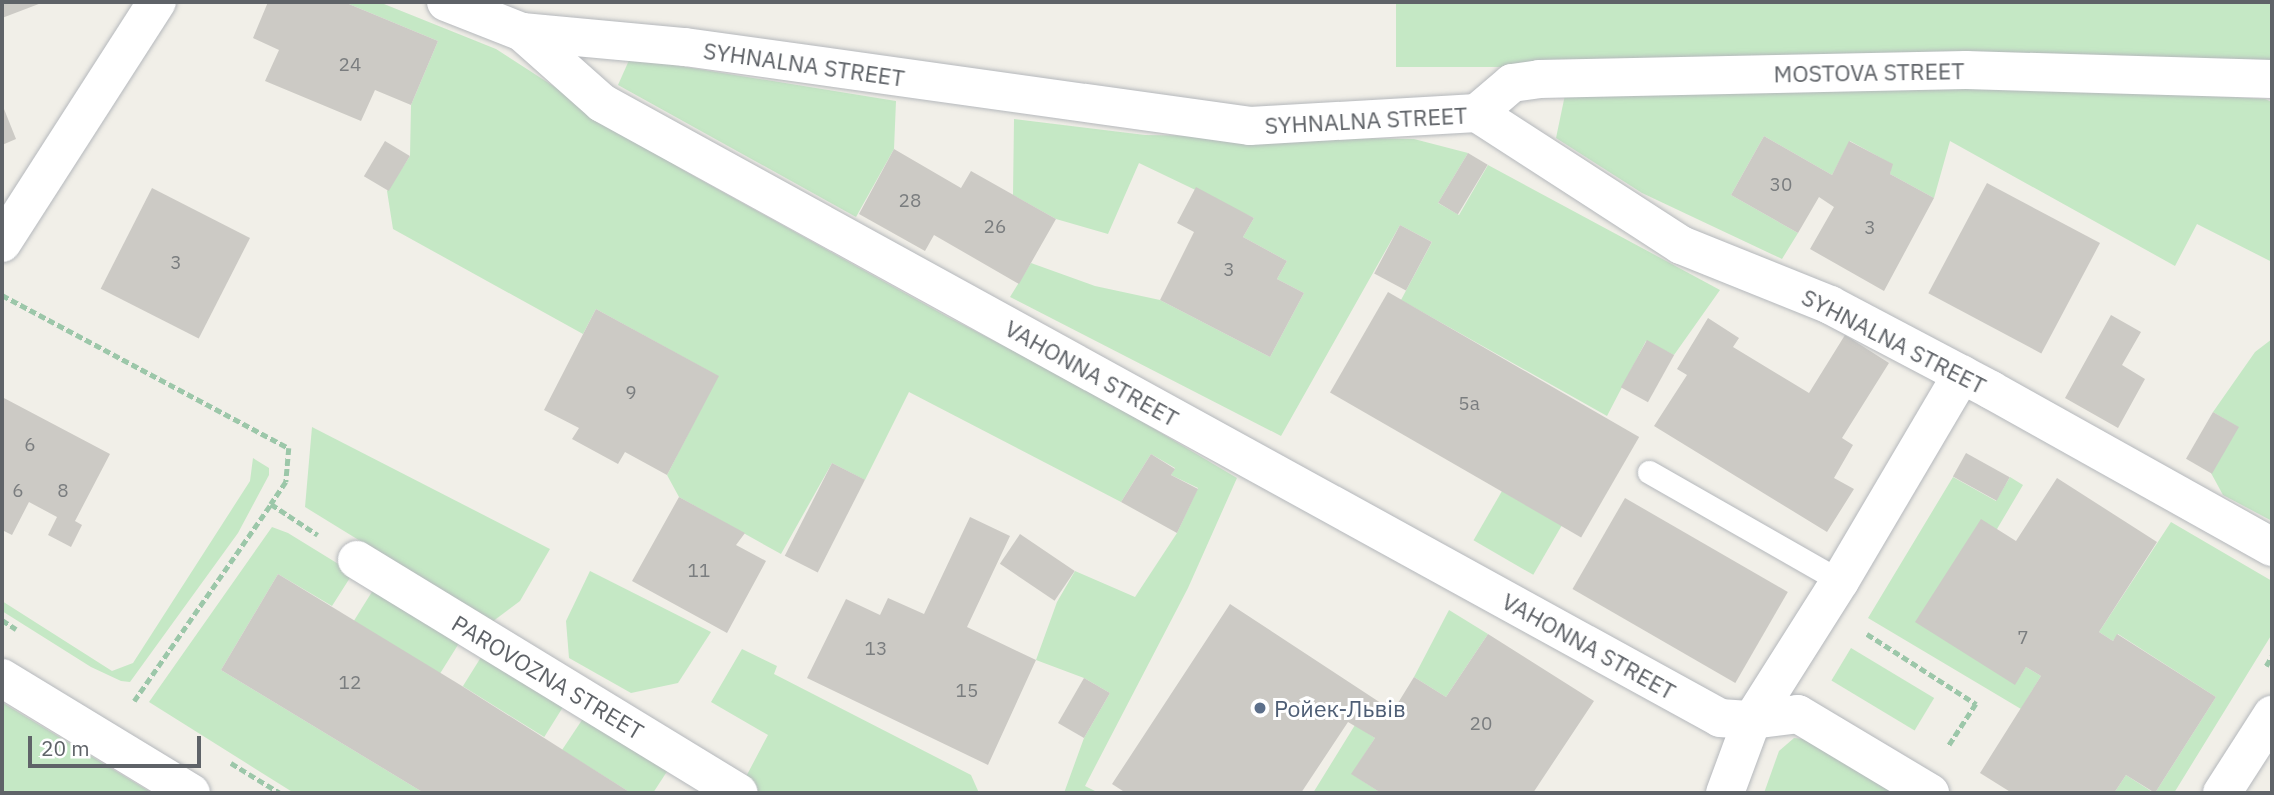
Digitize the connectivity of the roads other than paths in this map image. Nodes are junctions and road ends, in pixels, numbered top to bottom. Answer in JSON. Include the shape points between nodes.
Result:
{"nodes":[{"id":1,"x":157,"y":2,"type":"edge"},
{"id":2,"x":446,"y":2,"type":"edge"},
{"id":3,"x":522,"y":32,"type":"junction"},
{"id":4,"x":2272,"y":79,"type":"edge"},
{"id":5,"x":1477,"y":113,"type":"junction"},
{"id":6,"x":2,"y":243,"type":"edge"},
{"id":7,"x":1962,"y":374,"type":"junction"},
{"id":8,"x":1649,"y":472,"type":"dead end"},
{"id":9,"x":2272,"y":547,"type":"edge"},
{"id":10,"x":357,"y":560,"type":"road end"},
{"id":11,"x":1840,"y":581,"type":"junction"},
{"id":12,"x":2,"y":678,"type":"edge"},
{"id":13,"x":2272,"y":715,"type":"edge"},
{"id":14,"x":1752,"y":720,"type":"junction"},
{"id":15,"x":191,"y":793,"type":"edge"},
{"id":16,"x":739,"y":793,"type":"edge"},
{"id":17,"x":1725,"y":793,"type":"edge"},
{"id":18,"x":1930,"y":793,"type":"edge"},
{"id":19,"x":2222,"y":793,"type":"edge"}],
"edges":[{"from":1,"to":6,"type":"street"},
{"from":2,"to":3,"type":"street","name":"VAHONNA STREET"},
{"from":3,"to":5,"type":"street","name":"SYHNALNA STREET","via":[[685,47],[1250,126]]},
{"from":3,"to":14,"type":"street","name":"VAHONNA STREET","via":[[602,103],[1720,719]]},
{"from":4,"to":5,"type":"street","name":"MOSTOVA STREET","via":[[1966,70],[1539,79],[1512,83]]},
{"from":5,"to":7,"type":"street","name":"SYHNALNA STREET","via":[[1681,244],[1830,305]]},
{"from":7,"to":9,"type":"street","name":"SYHNALNA STREET"},
{"from":7,"to":11,"type":"street"},
{"from":8,"to":11,"type":"lane"},
{"from":10,"to":16,"type":"street","name":"PAROVOZNA STREET"},
{"from":11,"to":14,"type":"street"},
{"from":12,"to":15,"type":"street"},
{"from":13,"to":19,"type":"street"},
{"from":14,"to":17,"type":"street"},
{"from":14,"to":18,"type":"street","name":"VAHONNA STREET","via":[[1798,714]]}]}
